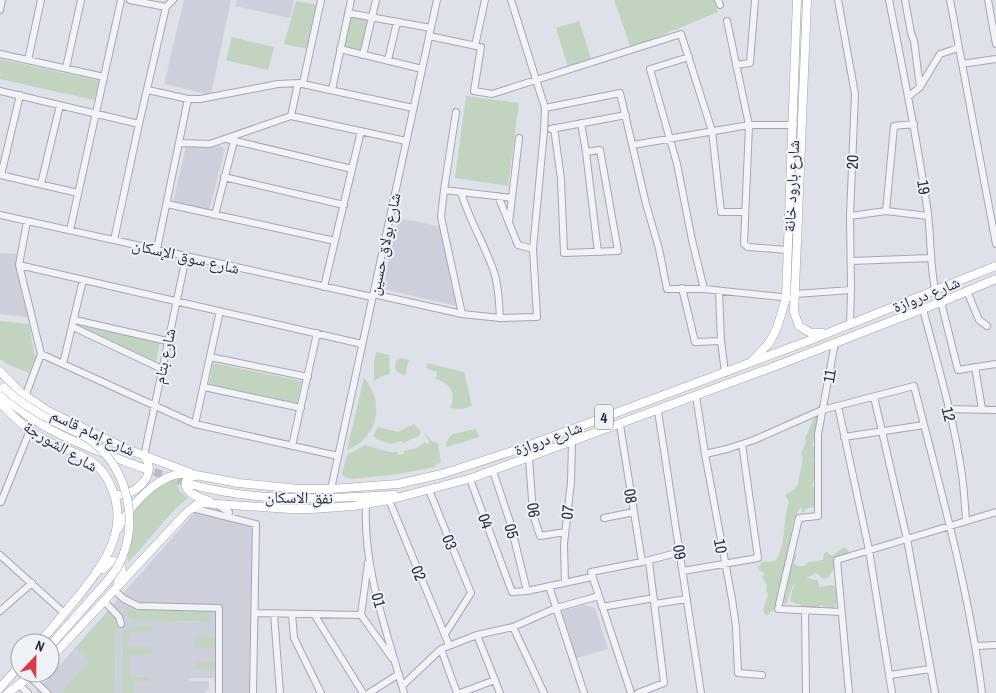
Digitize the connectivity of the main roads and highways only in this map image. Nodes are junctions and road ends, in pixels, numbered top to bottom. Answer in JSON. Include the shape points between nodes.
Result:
{"nodes":[{"id":1,"x":798,"y":0,"type":"edge"},
{"id":2,"x":807,"y":0,"type":"edge"},
{"id":3,"x":996,"y":266,"type":"edge"},
{"id":4,"x":996,"y":279,"type":"edge"},
{"id":5,"x":829,"y":333,"type":"junction"},
{"id":6,"x":751,"y":363,"type":"junction"},
{"id":7,"x":0,"y":371,"type":"edge"},
{"id":8,"x":1,"y":388,"type":"edge"},
{"id":9,"x":663,"y":396,"type":"junction"},
{"id":10,"x":0,"y":403,"type":"edge"},
{"id":11,"x":667,"y":407,"type":"junction"},
{"id":12,"x":144,"y":456,"type":"junction"},
{"id":13,"x":143,"y":468,"type":"tunnel mouth"},
{"id":14,"x":196,"y":475,"type":"junction"},
{"id":15,"x":208,"y":478,"type":"junction"},
{"id":16,"x":190,"y":484,"type":"tunnel mouth"},
{"id":17,"x":409,"y":494,"type":"junction"},
{"id":18,"x":114,"y":495,"type":"junction"},
{"id":19,"x":216,"y":504,"type":"junction"},
{"id":20,"x":114,"y":535,"type":"junction"},
{"id":21,"x":92,"y":579,"type":"junction"},
{"id":22,"x":113,"y":591,"type":"junction"},
{"id":23,"x":47,"y":633,"type":"edge"},
{"id":24,"x":60,"y":635,"type":"edge"},
{"id":25,"x":60,"y":648,"type":"edge"},
{"id":26,"x":10,"y":676,"type":"edge"},
{"id":27,"x":20,"y":683,"type":"edge"},
{"id":28,"x":20,"y":683,"type":"edge"},
{"id":29,"x":0,"y":688,"type":"edge"},
{"id":30,"x":8,"y":693,"type":"edge"}],
"edges":[{"from":1,"to":6,"type":"main road","name":"شارع بارود خانة","via":[[786,298],[769,343]]},
{"from":2,"to":5,"type":"main road","name":"شارع بارود خانة","via":[[794,312],[799,326],[812,333]]},
{"from":3,"to":5,"type":"main road","name":"شارع دروازة","number":"4"},
{"from":4,"to":11,"type":"main road","name":"شارع دروازة","number":"4"},
{"from":5,"to":6,"type":"main road","name":"شارع دروازة","number":"4"},
{"from":6,"to":9,"type":"main road","name":"شارع دروازة","number":"4"},
{"from":7,"to":12,"type":"main road","name":"شارع إمام قاسم","via":[[13,387],[57,416]]},
{"from":8,"to":13,"type":"main road","via":[[26,415],[53,431]]},
{"from":8,"to":24,"type":"main road","bridge":true,"via":[[37,412],[91,440],[121,478],[129,508],[128,540],[118,565]]},
{"from":9,"to":11,"type":"main road"},
{"from":9,"to":15,"type":"main road","name":"شارع دروازة","number":"4","via":[[500,455],[398,484],[331,489],[279,488]]},
{"from":10,"to":18,"type":"main road","name":"شارع الشورجة","via":[[46,441],[94,462]]},
{"from":11,"to":17,"type":"main road","name":"شارع دروازة","number":"4","via":[[470,479]]},
{"from":12,"to":14,"type":"main road","name":"شارع إمام قاسم"},
{"from":12,"to":18,"type":"main road","via":[[149,466],[141,484],[130,494]]},
{"from":14,"to":15,"type":"main road","name":"شارع دروازة","number":"4"},
{"from":14,"to":20,"type":"main road","via":[[177,474],[157,484],[128,512]]},
{"from":15,"to":19,"type":"main road","via":[[190,477],[186,486],[194,495]]},
{"from":16,"to":17,"type":"main road","name":"نفق الاسكان","via":[[240,495],[285,499]]},
{"from":17,"to":19,"type":"main road","via":[[366,505],[312,510],[230,511]]},
{"from":18,"to":20,"type":"main road","name":"شارع الشورجة","via":[[117,514]]},
{"from":19,"to":22,"type":"main road","via":[[194,506]]},
{"from":20,"to":21,"type":"main road","name":"شارع الشورجة","via":[[107,557]]},
{"from":21,"to":22,"type":"main road","via":[[110,562],[120,562],[122,574]]},
{"from":21,"to":23,"type":"main road"},
{"from":22,"to":25,"type":"main road"},
{"from":26,"to":29,"type":"main road"},
{"from":27,"to":30,"type":"main road"},
{"from":28,"to":30,"type":"main road"}]}
